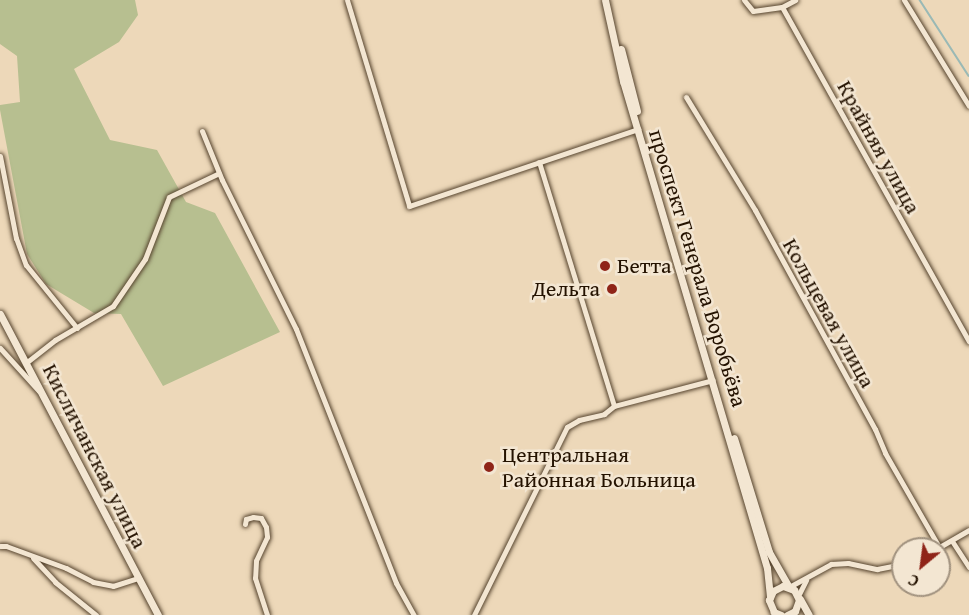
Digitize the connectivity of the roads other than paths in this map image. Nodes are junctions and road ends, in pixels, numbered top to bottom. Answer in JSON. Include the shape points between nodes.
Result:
{"nodes":[{"id":1,"x":347,"y":0,"type":"edge"},
{"id":2,"x":607,"y":0,"type":"edge"},
{"id":3,"x":744,"y":0,"type":"edge"},
{"id":4,"x":795,"y":0,"type":"edge"},
{"id":5,"x":904,"y":0,"type":"edge"},
{"id":6,"x":782,"y":7,"type":"junction"},
{"id":7,"x":686,"y":97,"type":"dead end"},
{"id":8,"x":969,"y":105,"type":"edge"},
{"id":9,"x":638,"y":129,"type":"junction"},
{"id":10,"x":202,"y":131,"type":"dead end"},
{"id":11,"x":0,"y":156,"type":"edge"},
{"id":12,"x":539,"y":162,"type":"junction"},
{"id":13,"x":219,"y":174,"type":"junction"},
{"id":14,"x":0,"y":314,"type":"edge"},
{"id":15,"x":77,"y":328,"type":"junction"},
{"id":16,"x":969,"y":341,"type":"edge"},
{"id":17,"x":0,"y":348,"type":"edge"},
{"id":18,"x":27,"y":362,"type":"junction"},
{"id":19,"x":713,"y":380,"type":"junction"},
{"id":20,"x":44,"y":396,"type":"junction"},
{"id":21,"x":614,"y":406,"type":"junction"},
{"id":22,"x":244,"y":524,"type":"dead end"},
{"id":23,"x":969,"y":530,"type":"edge"},
{"id":24,"x":932,"y":537,"type":"edge"},
{"id":25,"x":952,"y":541,"type":"joint"},
{"id":26,"x":763,"y":544,"type":"junction"},
{"id":27,"x":3,"y":546,"type":"edge"},
{"id":28,"x":27,"y":553,"type":"junction"},
{"id":29,"x":891,"y":566,"type":"edge"},
{"id":30,"x":969,"y":567,"type":"edge"},
{"id":31,"x":137,"y":578,"type":"junction"},
{"id":32,"x":806,"y":580,"type":"junction"},
{"id":33,"x":789,"y":587,"type":"junction"},
{"id":34,"x":798,"y":596,"type":"junction"},
{"id":35,"x":770,"y":597,"type":"junction"},
{"id":36,"x":796,"y":611,"type":"edge"},
{"id":37,"x":777,"y":614,"type":"edge"},
{"id":38,"x":96,"y":615,"type":"edge"},
{"id":39,"x":158,"y":615,"type":"edge"},
{"id":40,"x":267,"y":615,"type":"edge"},
{"id":41,"x":414,"y":615,"type":"edge"},
{"id":42,"x":474,"y":615,"type":"edge"},
{"id":43,"x":787,"y":615,"type":"edge"},
{"id":44,"x":809,"y":615,"type":"edge"}],
"edges":[{"from":1,"to":12,"type":"street","via":[[409,206]]},
{"from":2,"to":9,"type":"main road","name":"проспект Генерала Воробьёва"},
{"from":2,"to":26,"type":"main road","name":"проспект Генерала Воробьёва"},
{"from":3,"to":6,"type":"street","via":[[753,11]]},
{"from":4,"to":6,"type":"street"},
{"from":5,"to":8,"type":"street"},
{"from":6,"to":16,"type":"street","name":"Крайняя улица"},
{"from":7,"to":24,"type":"street","name":"Кольцевая улица","via":[[754,210]]},
{"from":9,"to":12,"type":"street"},
{"from":9,"to":19,"type":"main road","name":"проспект Генерала Воробьёва"},
{"from":10,"to":13,"type":"street"},
{"from":11,"to":15,"type":"street","via":[[16,238],[26,265]]},
{"from":12,"to":21,"type":"street"},
{"from":13,"to":15,"type":"street","via":[[169,197],[145,259],[112,306]]},
{"from":13,"to":41,"type":"street","via":[[296,329],[373,528]]},
{"from":14,"to":18,"type":"main road","name":"Кисличанская улица"},
{"from":15,"to":18,"type":"street"},
{"from":17,"to":20,"type":"street"},
{"from":18,"to":20,"type":"main road","name":"Кисличанская улица"},
{"from":19,"to":21,"type":"street"},
{"from":19,"to":26,"type":"main road","name":"проспект Генерала Воробьёва"},
{"from":20,"to":31,"type":"main road","name":"Кисличанская улица"},
{"from":21,"to":42,"type":"street","via":[[604,414],[567,427]]},
{"from":22,"to":40,"type":"street","via":[[246,519],[261,518],[266,527],[267,537],[256,561],[255,578]]},
{"from":23,"to":25,"type":"street"},
{"from":25,"to":30,"type":"street"},
{"from":26,"to":33,"type":"main road"},
{"from":26,"to":35,"type":"main road"},
{"from":27,"to":28,"type":"street"},
{"from":28,"to":31,"type":"street","via":[[93,582],[113,586]]},
{"from":28,"to":38,"type":"street"},
{"from":29,"to":32,"type":"street","via":[[876,569],[831,564]]},
{"from":31,"to":39,"type":"main road","name":"Кисличанская улица"},
{"from":32,"to":33,"type":"street"},
{"from":32,"to":34,"type":"street"},
{"from":33,"to":34,"type":"main road"},
{"from":33,"to":35,"type":"main road","via":[[776,588]]},
{"from":34,"to":36,"type":"main road"},
{"from":34,"to":44,"type":"main road"},
{"from":35,"to":37,"type":"main road"},
{"from":36,"to":43,"type":"main road"}]}
